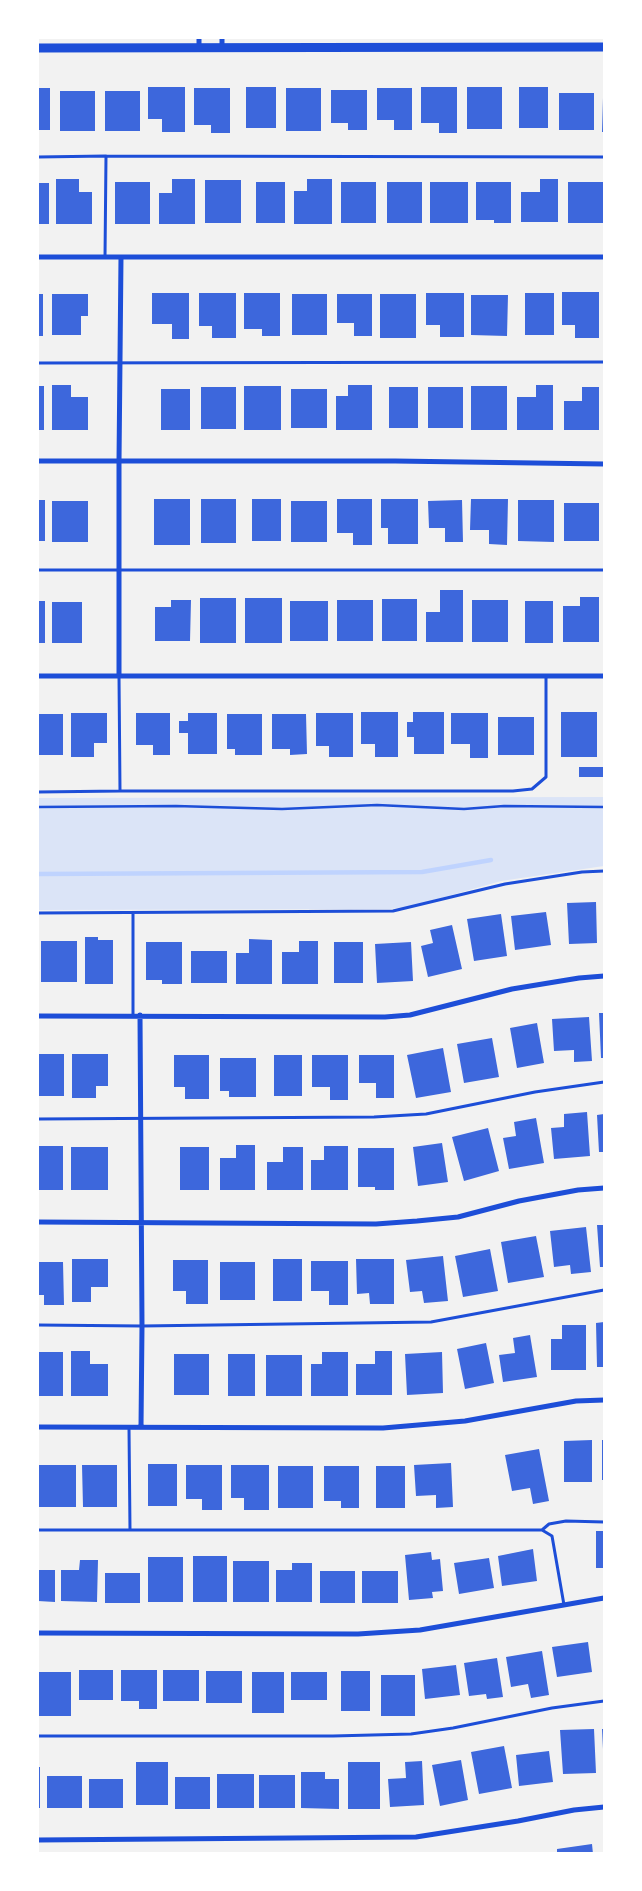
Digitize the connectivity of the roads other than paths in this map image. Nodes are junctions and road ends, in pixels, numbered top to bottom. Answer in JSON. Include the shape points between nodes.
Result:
{"nodes":[{"id":1,"x":199,"y":38,"type":"edge"},
{"id":2,"x":222,"y":38,"type":"edge"},
{"id":3,"x":574,"y":38,"type":"edge"},
{"id":4,"x":600,"y":38,"type":"edge"},
{"id":5,"x":38,"y":48,"type":"edge"},
{"id":6,"x":199,"y":48,"type":"junction"},
{"id":7,"x":222,"y":48,"type":"junction"},
{"id":8,"x":574,"y":48,"type":"junction"},
{"id":9,"x":602,"y":48,"type":"edge"},
{"id":10,"x":106,"y":156,"type":"junction"},
{"id":11,"x":38,"y":157,"type":"edge"},
{"id":12,"x":604,"y":157,"type":"edge"},
{"id":13,"x":105,"y":256,"type":"junction"},
{"id":14,"x":38,"y":257,"type":"edge"},
{"id":15,"x":121,"y":257,"type":"junction"},
{"id":16,"x":604,"y":257,"type":"edge"},
{"id":17,"x":604,"y":362,"type":"edge"},
{"id":18,"x":38,"y":363,"type":"edge"},
{"id":19,"x":120,"y":363,"type":"junction"},
{"id":20,"x":38,"y":461,"type":"edge"},
{"id":21,"x":119,"y":461,"type":"junction"},
{"id":22,"x":604,"y":464,"type":"edge"},
{"id":23,"x":38,"y":570,"type":"edge"},
{"id":24,"x":119,"y":570,"type":"junction"},
{"id":25,"x":604,"y":570,"type":"edge"},
{"id":26,"x":38,"y":676,"type":"edge"},
{"id":27,"x":119,"y":676,"type":"junction"},
{"id":28,"x":546,"y":676,"type":"junction"},
{"id":29,"x":604,"y":676,"type":"edge"},
{"id":30,"x":120,"y":791,"type":"junction"},
{"id":31,"x":38,"y":792,"type":"edge"},
{"id":32,"x":604,"y":871,"type":"edge"},
{"id":33,"x":38,"y":913,"type":"edge"},
{"id":34,"x":132,"y":913,"type":"junction"},
{"id":35,"x":604,"y":976,"type":"edge"},
{"id":36,"x":132,"y":1015,"type":"junction"},
{"id":37,"x":140,"y":1015,"type":"junction"},
{"id":38,"x":38,"y":1016,"type":"edge"},
{"id":39,"x":604,"y":1082,"type":"edge"},
{"id":40,"x":38,"y":1119,"type":"edge"},
{"id":41,"x":142,"y":1120,"type":"junction"},
{"id":42,"x":604,"y":1188,"type":"edge"},
{"id":43,"x":38,"y":1222,"type":"edge"},
{"id":44,"x":141,"y":1222,"type":"junction"},
{"id":45,"x":604,"y":1290,"type":"edge"},
{"id":46,"x":38,"y":1325,"type":"edge"},
{"id":47,"x":142,"y":1326,"type":"junction"},
{"id":48,"x":604,"y":1400,"type":"edge"},
{"id":49,"x":38,"y":1427,"type":"edge"},
{"id":50,"x":141,"y":1427,"type":"junction"},
{"id":51,"x":129,"y":1428,"type":"junction"},
{"id":52,"x":604,"y":1522,"type":"edge"},
{"id":53,"x":38,"y":1530,"type":"edge"},
{"id":54,"x":130,"y":1530,"type":"junction"},
{"id":55,"x":542,"y":1530,"type":"junction"},
{"id":56,"x":604,"y":1598,"type":"edge"},
{"id":57,"x":564,"y":1605,"type":"junction"},
{"id":58,"x":38,"y":1633,"type":"edge"},
{"id":59,"x":604,"y":1701,"type":"edge"},
{"id":60,"x":38,"y":1736,"type":"edge"},
{"id":61,"x":604,"y":1807,"type":"edge"},
{"id":62,"x":38,"y":1840,"type":"edge"}],
"edges":[{"from":1,"to":6,"type":"street"},
{"from":2,"to":7,"type":"street"},
{"from":3,"to":8,"type":"street"},
{"from":4,"to":9,"type":"street"},
{"from":5,"to":6,"type":"street"},
{"from":6,"to":7,"type":"street"},
{"from":7,"to":8,"type":"street"},
{"from":8,"to":9,"type":"street"},
{"from":10,"to":11,"type":"lane"},
{"from":10,"to":12,"type":"lane"},
{"from":10,"to":13,"type":"lane"},
{"from":13,"to":14,"type":"street"},
{"from":13,"to":15,"type":"street"},
{"from":15,"to":16,"type":"street"},
{"from":15,"to":19,"type":"street"},
{"from":17,"to":19,"type":"lane"},
{"from":18,"to":19,"type":"lane"},
{"from":19,"to":21,"type":"street"},
{"from":20,"to":21,"type":"street"},
{"from":21,"to":22,"type":"street"},
{"from":21,"to":24,"type":"street"},
{"from":23,"to":24,"type":"lane"},
{"from":24,"to":25,"type":"lane"},
{"from":24,"to":27,"type":"street"},
{"from":26,"to":27,"type":"street"},
{"from":27,"to":28,"type":"street"},
{"from":27,"to":30,"type":"lane"},
{"from":28,"to":29,"type":"street"},
{"from":28,"to":30,"type":"lane","via":[[546,777],[532,789]]},
{"from":30,"to":31,"type":"lane"},
{"from":32,"to":34,"type":"lane","via":[[505,884],[393,910]]},
{"from":33,"to":34,"type":"lane"},
{"from":34,"to":36,"type":"lane"},
{"from":35,"to":37,"type":"street","via":[[512,990],[410,1015]]},
{"from":36,"to":37,"type":"street"},
{"from":36,"to":38,"type":"street"},
{"from":37,"to":41,"type":"street"},
{"from":39,"to":41,"type":"lane","via":[[426,1114]]},
{"from":40,"to":41,"type":"lane"},
{"from":41,"to":44,"type":"street"},
{"from":42,"to":44,"type":"street","via":[[578,1190],[458,1216],[417,1221],[376,1224]]},
{"from":43,"to":44,"type":"street"},
{"from":44,"to":47,"type":"street"},
{"from":45,"to":47,"type":"lane","via":[[431,1322]]},
{"from":46,"to":47,"type":"lane"},
{"from":47,"to":50,"type":"street"},
{"from":48,"to":50,"type":"street","via":[[576,1401],[466,1421],[383,1428]]},
{"from":49,"to":51,"type":"street"},
{"from":50,"to":51,"type":"street"},
{"from":51,"to":54,"type":"lane"},
{"from":52,"to":55,"type":"lane","via":[[566,1521],[549,1524]]},
{"from":53,"to":54,"type":"lane"},
{"from":54,"to":55,"type":"lane"},
{"from":55,"to":57,"type":"lane","via":[[552,1536]]},
{"from":56,"to":57,"type":"street"},
{"from":57,"to":58,"type":"street","via":[[420,1630],[358,1634]]},
{"from":59,"to":60,"type":"lane","via":[[411,1734]]},
{"from":61,"to":62,"type":"street","via":[[416,1837]]}]}
